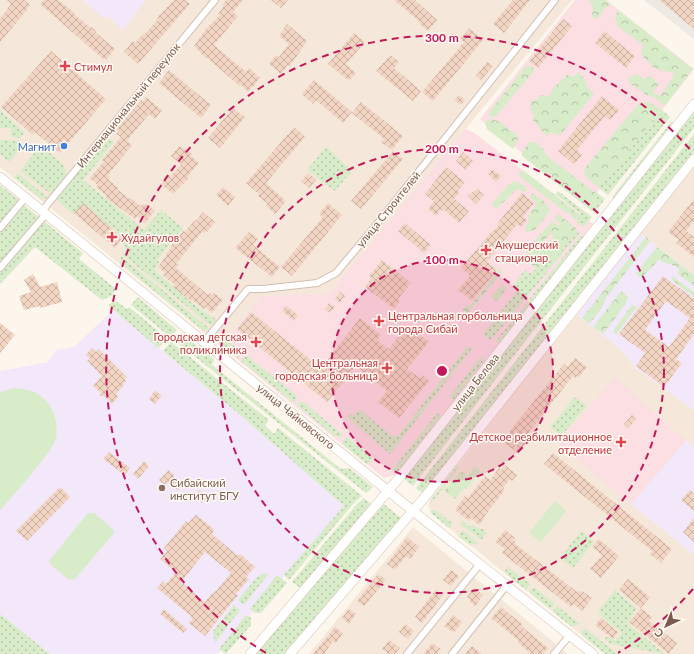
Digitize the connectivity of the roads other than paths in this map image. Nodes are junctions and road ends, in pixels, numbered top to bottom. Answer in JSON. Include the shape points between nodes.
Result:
{"nodes":[{"id":1,"x":215,"y":0,"type":"edge"},
{"id":2,"x":555,"y":0,"type":"edge"},
{"id":3,"x":694,"y":104,"type":"edge"},
{"id":4,"x":694,"y":159,"type":"edge"},
{"id":5,"x":0,"y":177,"type":"edge"},
{"id":6,"x":25,"y":198,"type":"junction"},
{"id":7,"x":44,"y":213,"type":"junction"},
{"id":8,"x":0,"y":228,"type":"edge"},
{"id":9,"x":0,"y":268,"type":"edge"},
{"id":10,"x":204,"y":342,"type":"junction"},
{"id":11,"x":388,"y":491,"type":"junction"},
{"id":12,"x":413,"y":511,"type":"junction"},
{"id":13,"x":480,"y":564,"type":"junction"},
{"id":14,"x":507,"y":585,"type":"junction"},
{"id":15,"x":570,"y":635,"type":"junction"},
{"id":16,"x":250,"y":654,"type":"edge"},
{"id":17,"x":290,"y":654,"type":"edge"},
{"id":18,"x":407,"y":654,"type":"edge"},
{"id":19,"x":452,"y":654,"type":"edge"},
{"id":20,"x":554,"y":654,"type":"edge"},
{"id":21,"x":593,"y":654,"type":"edge"}],
"edges":[{"from":1,"to":7,"type":"street","name":"Интернациональный переулок","via":[[144,84]]},
{"from":2,"to":10,"type":"street","name":"улица Строителей","via":[[336,272],[317,283],[248,289]]},
{"from":3,"to":11,"type":"main road","name":"улица Белова"},
{"from":4,"to":12,"type":"main road"},
{"from":5,"to":6,"type":"main road","name":"улица Чайковского"},
{"from":6,"to":7,"type":"main road","name":"улица Чайковского"},
{"from":6,"to":8,"type":"street"},
{"from":7,"to":9,"type":"street","name":"Интернациональный переулок"},
{"from":7,"to":10,"type":"main road","name":"улица Чайковского"},
{"from":10,"to":11,"type":"main road","name":"улица Чайковского"},
{"from":11,"to":12,"type":"main road","name":"улица Чайковского"},
{"from":11,"to":16,"type":"main road","name":"улица Белова"},
{"from":12,"to":13,"type":"main road","name":"улица Чайковского"},
{"from":12,"to":17,"type":"main road"},
{"from":13,"to":14,"type":"main road","name":"улица Чайковского"},
{"from":13,"to":18,"type":"street"},
{"from":14,"to":15,"type":"main road","name":"улица Чайковского"},
{"from":14,"to":19,"type":"street"},
{"from":15,"to":20,"type":"street"},
{"from":15,"to":21,"type":"main road","name":"улица Чайковского"}]}
